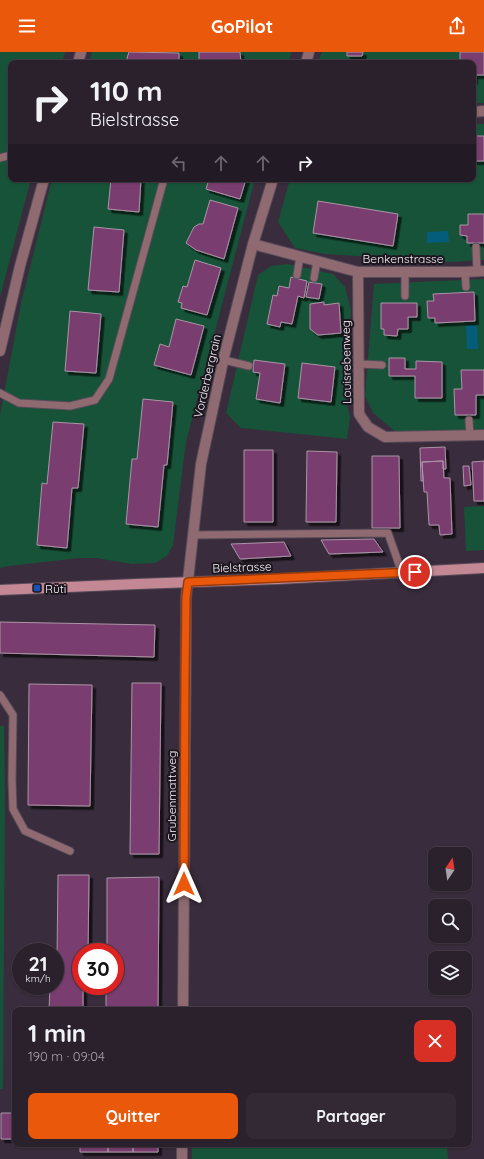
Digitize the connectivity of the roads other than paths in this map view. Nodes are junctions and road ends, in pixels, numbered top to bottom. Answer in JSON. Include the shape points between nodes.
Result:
{"nodes":[{"id":1,"x":43,"y":182,"type":"edge"},
{"id":2,"x":163,"y":182,"type":"edge"},
{"id":3,"x":272,"y":182,"type":"edge"},
{"id":4,"x":253,"y":244,"type":"junction"},
{"id":5,"x":476,"y":247,"type":"dead end"},
{"id":6,"x":300,"y":256,"type":"junction"},
{"id":7,"x":317,"y":260,"type":"junction"},
{"id":8,"x":481,"y":271,"type":"edge"},
{"id":9,"x":358,"y":272,"type":"junction"},
{"id":10,"x":405,"y":272,"type":"junction"},
{"id":11,"x":465,"y":272,"type":"junction"},
{"id":12,"x":297,"y":275,"type":"dead end"},
{"id":13,"x":314,"y":278,"type":"dead end"},
{"id":14,"x":466,"y":288,"type":"dead end"},
{"id":15,"x":405,"y":296,"type":"dead end"},
{"id":16,"x":0,"y":351,"type":"edge"},
{"id":17,"x":224,"y":360,"type":"junction"},
{"id":18,"x":359,"y":364,"type":"junction"},
{"id":19,"x":382,"y":365,"type":"dead end"},
{"id":20,"x":249,"y":366,"type":"dead end"},
{"id":21,"x":0,"y":393,"type":"edge"},
{"id":22,"x":469,"y":420,"type":"dead end"},
{"id":23,"x":484,"y":435,"type":"edge"},
{"id":24,"x":470,"y":436,"type":"junction"},
{"id":25,"x":193,"y":535,"type":"junction"},
{"id":26,"x":484,"y":568,"type":"edge"},
{"id":27,"x":402,"y":573,"type":"junction"},
{"id":28,"x":188,"y":582,"type":"junction"},
{"id":29,"x":0,"y":590,"type":"edge"},
{"id":30,"x":0,"y":695,"type":"edge"},
{"id":31,"x":70,"y":851,"type":"dead end"},
{"id":32,"x":183,"y":1007,"type":"edge"},
{"id":33,"x":182,"y":1147,"type":"edge"},
{"id":34,"x":182,"y":1159,"type":"edge"}],
"edges":[{"from":1,"to":16,"type":"street"},
{"from":2,"to":21,"type":"lane","via":[[109,379],[95,400],[70,406],[19,403]]},
{"from":3,"to":4,"type":"street","name":"Vorderbergrain"},
{"from":4,"to":6,"type":"street","name":"Benkenstrasse"},
{"from":4,"to":17,"type":"street","name":"Vorderbergrain"},
{"from":5,"to":8,"type":"lane"},
{"from":6,"to":7,"type":"street","name":"Benkenstrasse"},
{"from":6,"to":12,"type":"lane"},
{"from":7,"to":9,"type":"street","name":"Benkenstrasse"},
{"from":7,"to":13,"type":"lane"},
{"from":8,"to":11,"type":"street","name":"Benkenstrasse"},
{"from":9,"to":10,"type":"street","name":"Benkenstrasse"},
{"from":9,"to":18,"type":"street","name":"Louisrebenweg"},
{"from":10,"to":11,"type":"street","name":"Benkenstrasse"},
{"from":10,"to":15,"type":"lane"},
{"from":11,"to":14,"type":"lane"},
{"from":17,"to":20,"type":"lane"},
{"from":17,"to":25,"type":"street","name":"Vorderbergrain","via":[[201,464]]},
{"from":18,"to":19,"type":"lane"},
{"from":18,"to":24,"type":"street","name":"Louisrebenweg","via":[[360,414],[368,428],[385,438]]},
{"from":22,"to":24,"type":"lane"},
{"from":23,"to":24,"type":"street","name":"Louisrebenweg"},
{"from":25,"to":27,"type":"lane","via":[[388,533]]},
{"from":25,"to":28,"type":"street","name":"Vorderbergrain"},
{"from":26,"to":27,"type":"main road","name":"Bielstrasse"},
{"from":27,"to":28,"type":"main road","name":"Bielstrasse"},
{"from":28,"to":29,"type":"main road","name":"Bielstrasse"},
{"from":28,"to":32,"type":"street","name":"Grubenmattweg"},
{"from":30,"to":31,"type":"lane","via":[[13,715],[13,809],[25,832]]},
{"from":33,"to":34,"type":"street"}]}
